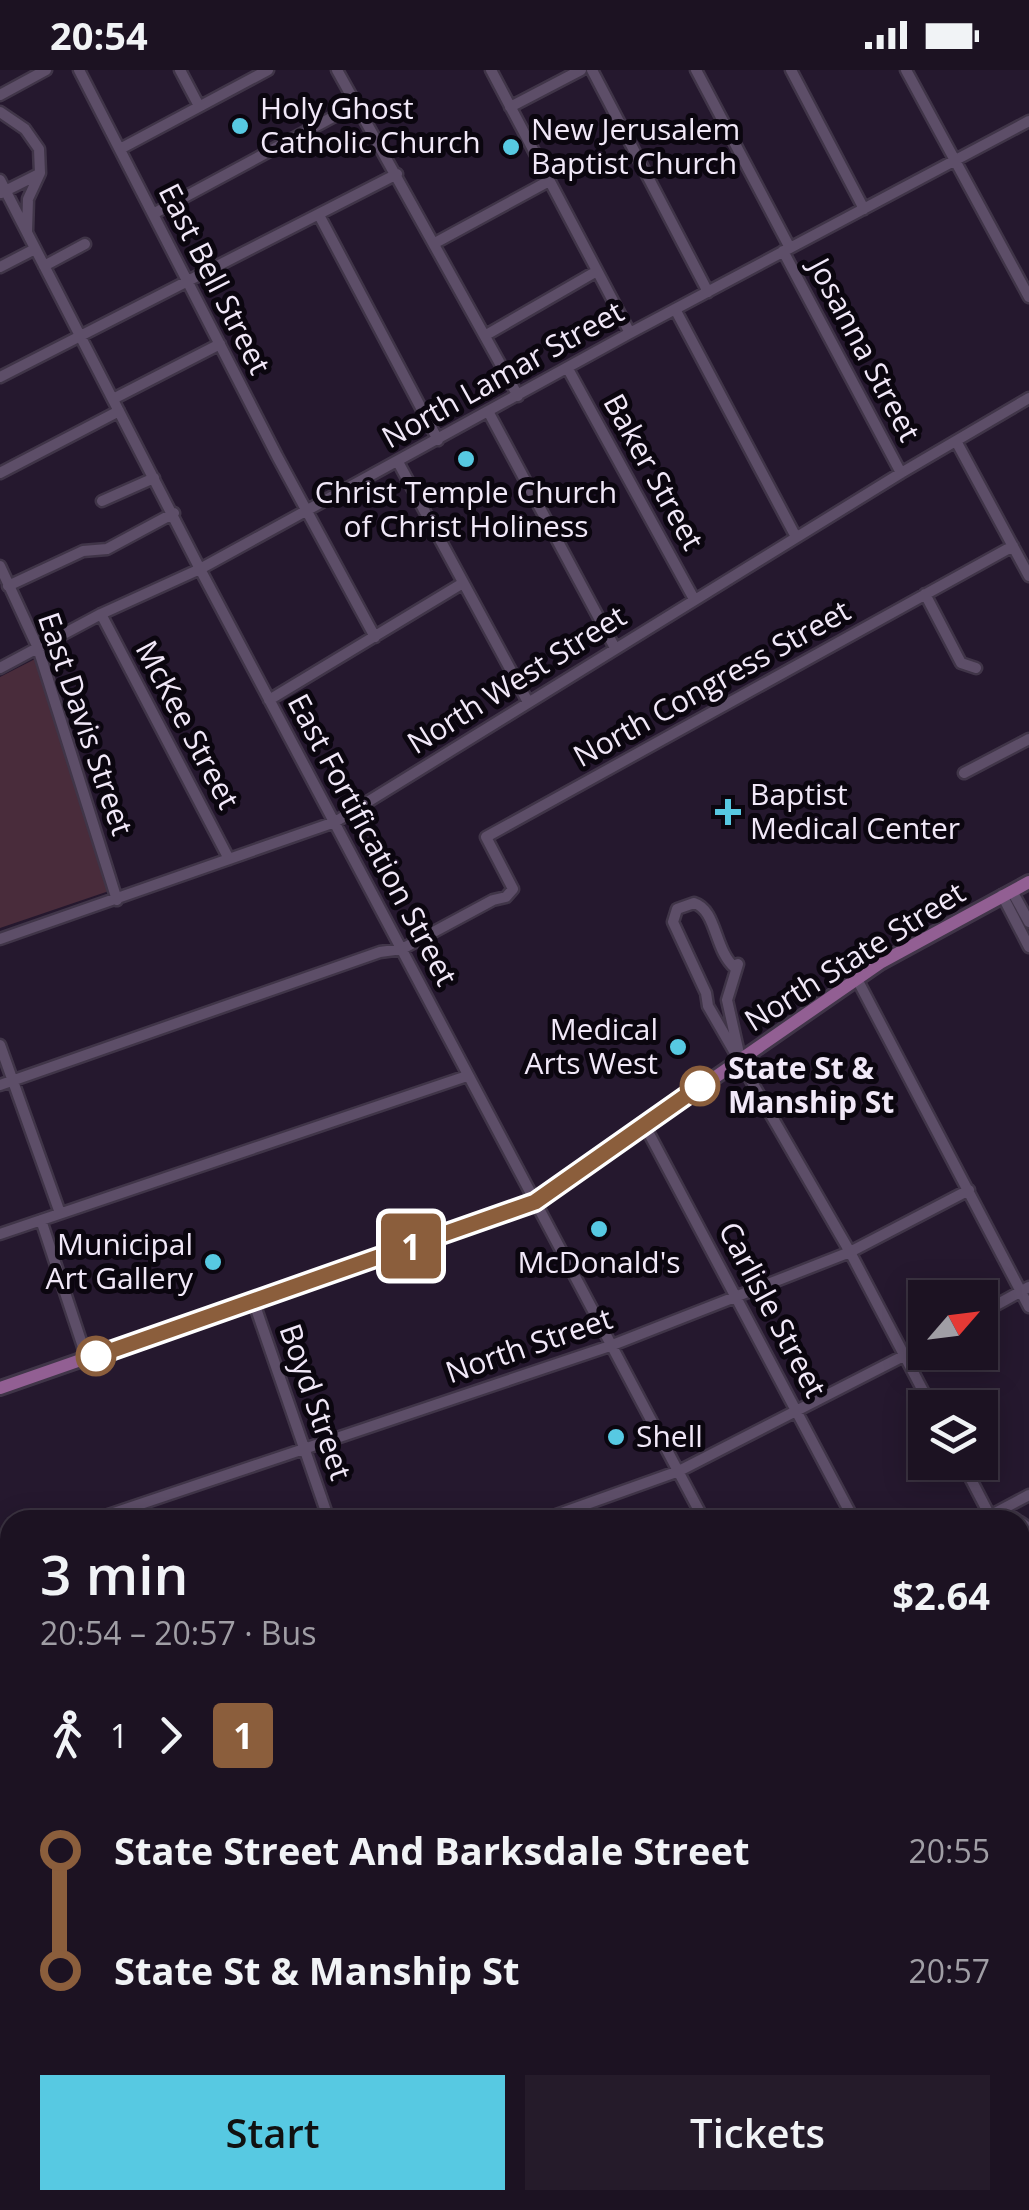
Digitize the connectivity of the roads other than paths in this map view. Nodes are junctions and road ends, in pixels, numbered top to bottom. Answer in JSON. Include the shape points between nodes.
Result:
{"nodes":[{"id":1,"x":46,"y":70,"type":"edge"},
{"id":2,"x":79,"y":70,"type":"edge"},
{"id":3,"x":180,"y":70,"type":"edge"},
{"id":4,"x":268,"y":70,"type":"edge"},
{"id":5,"x":337,"y":70,"type":"edge"},
{"id":6,"x":490,"y":70,"type":"edge"},
{"id":7,"x":580,"y":70,"type":"edge"},
{"id":8,"x":592,"y":70,"type":"edge"},
{"id":9,"x":696,"y":70,"type":"edge"},
{"id":10,"x":791,"y":70,"type":"edge"},
{"id":11,"x":906,"y":70,"type":"edge"},
{"id":12,"x":0,"y":95,"type":"edge"},
{"id":13,"x":356,"y":104,"type":"junction"},
{"id":14,"x":198,"y":106,"type":"junction"},
{"id":15,"x":510,"y":107,"type":"junction"},
{"id":16,"x":0,"y":112,"type":"edge"},
{"id":17,"x":1029,"y":121,"type":"edge"},
{"id":18,"x":120,"y":150,"type":"junction"},
{"id":19,"x":955,"y":160,"type":"junction"},
{"id":20,"x":40,"y":173,"type":"junction"},
{"id":21,"x":397,"y":174,"type":"junction"},
{"id":22,"x":549,"y":181,"type":"junction"},
{"id":23,"x":2,"y":188,"type":"edge"},
{"id":24,"x":864,"y":209,"type":"junction"},
{"id":25,"x":153,"y":214,"type":"junction"},
{"id":26,"x":320,"y":215,"type":"junction"},
{"id":27,"x":27,"y":233,"type":"junction"},
{"id":28,"x":436,"y":243,"type":"junction"},
{"id":29,"x":85,"y":244,"type":"dead end"},
{"id":30,"x":35,"y":249,"type":"junction"},
{"id":31,"x":787,"y":250,"type":"junction"},
{"id":32,"x":44,"y":266,"type":"junction"},
{"id":33,"x":0,"y":267,"type":"edge"},
{"id":34,"x":598,"y":271,"type":"junction"},
{"id":35,"x":188,"y":283,"type":"junction"},
{"id":36,"x":708,"y":292,"type":"junction"},
{"id":37,"x":1029,"y":298,"type":"edge"},
{"id":38,"x":675,"y":310,"type":"junction"},
{"id":39,"x":630,"y":333,"type":"junction"},
{"id":40,"x":486,"y":334,"type":"junction"},
{"id":41,"x":81,"y":338,"type":"junction"},
{"id":42,"x":220,"y":344,"type":"junction"},
{"id":43,"x":568,"y":369,"type":"junction"},
{"id":44,"x":0,"y":377,"type":"edge"},
{"id":45,"x":518,"y":396,"type":"junction"},
{"id":46,"x":1029,"y":398,"type":"edge"},
{"id":47,"x":112,"y":399,"type":"junction"},
{"id":48,"x":119,"y":411,"type":"junction"},
{"id":49,"x":488,"y":413,"type":"junction"},
{"id":50,"x":438,"y":440,"type":"junction"},
{"id":51,"x":956,"y":441,"type":"junction"},
{"id":52,"x":398,"y":462,"type":"junction"},
{"id":53,"x":0,"y":473,"type":"edge"},
{"id":54,"x":901,"y":473,"type":"junction"},
{"id":55,"x":154,"y":478,"type":"junction"},
{"id":56,"x":102,"y":501,"type":"dead end"},
{"id":57,"x":306,"y":510,"type":"junction"},
{"id":58,"x":174,"y":513,"type":"junction"},
{"id":59,"x":796,"y":537,"type":"junction"},
{"id":60,"x":1013,"y":546,"type":"junction"},
{"id":61,"x":0,"y":566,"type":"edge"},
{"id":62,"x":200,"y":569,"type":"junction"},
{"id":63,"x":1029,"y":576,"type":"edge"},
{"id":64,"x":463,"y":583,"type":"junction"},
{"id":65,"x":8,"y":586,"type":"junction"},
{"id":66,"x":925,"y":594,"type":"junction"},
{"id":67,"x":694,"y":600,"type":"junction"},
{"id":68,"x":101,"y":614,"type":"junction"},
{"id":69,"x":375,"y":636,"type":"junction"},
{"id":70,"x":38,"y":648,"type":"junction"},
{"id":71,"x":615,"y":648,"type":"junction"},
{"id":72,"x":0,"y":668,"type":"edge"},
{"id":73,"x":976,"y":668,"type":"dead end"},
{"id":74,"x":269,"y":700,"type":"junction"},
{"id":75,"x":528,"y":702,"type":"junction"},
{"id":76,"x":1029,"y":739,"type":"edge"},
{"id":77,"x":964,"y":773,"type":"dead end"},
{"id":78,"x":335,"y":822,"type":"junction"},
{"id":79,"x":229,"y":859,"type":"junction"},
{"id":80,"x":1029,"y":882,"type":"edge"},
{"id":81,"x":1007,"y":893,"type":"junction"},
{"id":82,"x":117,"y":900,"type":"junction"},
{"id":83,"x":1029,"y":922,"type":"edge"},
{"id":84,"x":0,"y":939,"type":"edge"},
{"id":85,"x":1029,"y":947,"type":"edge"},
{"id":86,"x":402,"y":949,"type":"junction"},
{"id":87,"x":857,"y":980,"type":"junction"},
{"id":88,"x":0,"y":1045,"type":"edge"},
{"id":89,"x":740,"y":1059,"type":"junction"},
{"id":90,"x":467,"y":1076,"type":"junction"},
{"id":91,"x":13,"y":1081,"type":"junction"},
{"id":92,"x":0,"y":1085,"type":"edge"},
{"id":93,"x":644,"y":1124,"type":"junction"},
{"id":94,"x":969,"y":1190,"type":"junction"},
{"id":95,"x":535,"y":1202,"type":"junction"},
{"id":96,"x":60,"y":1213,"type":"junction"},
{"id":97,"x":41,"y":1220,"type":"junction"},
{"id":98,"x":0,"y":1234,"type":"edge"},
{"id":99,"x":850,"y":1252,"type":"junction"},
{"id":100,"x":1025,"y":1289,"type":"edge"},
{"id":101,"x":737,"y":1298,"type":"junction"},
{"id":102,"x":253,"y":1300,"type":"junction"},
{"id":103,"x":998,"y":1304,"type":"edge"},
{"id":104,"x":1029,"y":1307,"type":"edge"},
{"id":105,"x":610,"y":1346,"type":"junction"},
{"id":106,"x":908,"y":1354,"type":"edge"},
{"id":107,"x":904,"y":1356,"type":"junction"},
{"id":108,"x":87,"y":1358,"type":"junction"},
{"id":109,"x":0,"y":1388,"type":"edge"},
{"id":110,"x":922,"y":1390,"type":"edge"},
{"id":111,"x":797,"y":1412,"type":"junction"},
{"id":112,"x":304,"y":1447,"type":"junction"},
{"id":113,"x":679,"y":1471,"type":"junction"},
{"id":114,"x":972,"y":1480,"type":"edge"},
{"id":115,"x":1029,"y":1495,"type":"edge"},
{"id":116,"x":122,"y":1510,"type":"edge"},
{"id":117,"x":326,"y":1510,"type":"edge"},
{"id":118,"x":570,"y":1510,"type":"edge"},
{"id":119,"x":699,"y":1510,"type":"edge"},
{"id":120,"x":849,"y":1510,"type":"edge"},
{"id":121,"x":988,"y":1510,"type":"edge"},
{"id":122,"x":1000,"y":1510,"type":"edge"}],
"edges":[{"from":1,"to":12,"type":"street"},
{"from":2,"to":18,"type":"street","name":"East Bell Street"},
{"from":3,"to":14,"type":"street"},
{"from":4,"to":14,"type":"street"},
{"from":5,"to":13,"type":"street"},
{"from":6,"to":15,"type":"street"},
{"from":7,"to":15,"type":"street"},
{"from":8,"to":36,"type":"street"},
{"from":9,"to":31,"type":"street","name":"Josanna Street"},
{"from":10,"to":24,"type":"street"},
{"from":11,"to":19,"type":"street"},
{"from":13,"to":21,"type":"street"},
{"from":13,"to":25,"type":"street"},
{"from":14,"to":18,"type":"street"},
{"from":15,"to":22,"type":"street"},
{"from":16,"to":20,"type":"street","via":[[39,149]]},
{"from":17,"to":19,"type":"street","name":"North Lamar Street"},
{"from":18,"to":25,"type":"street","name":"East Bell Street"},
{"from":19,"to":24,"type":"street","name":"North Lamar Street"},
{"from":19,"to":37,"type":"street"},
{"from":20,"to":23,"type":"street"},
{"from":20,"to":27,"type":"street","via":[[28,198]]},
{"from":21,"to":26,"type":"street"},
{"from":21,"to":28,"type":"street"},
{"from":22,"to":28,"type":"street"},
{"from":22,"to":34,"type":"street"},
{"from":23,"to":27,"type":"street","name":"East Fortification Street"},
{"from":24,"to":31,"type":"street","name":"North Lamar Street"},
{"from":25,"to":35,"type":"street","name":"East Bell Street"},
{"from":26,"to":35,"type":"street"},
{"from":26,"to":50,"type":"street"},
{"from":27,"to":30,"type":"street","name":"East Fortification Street"},
{"from":28,"to":40,"type":"street"},
{"from":29,"to":32,"type":"street"},
{"from":30,"to":32,"type":"street","name":"East Fortification Street"},
{"from":30,"to":33,"type":"street"},
{"from":31,"to":36,"type":"street","name":"North Lamar Street"},
{"from":31,"to":54,"type":"street","name":"Josanna Street"},
{"from":32,"to":41,"type":"street","name":"East Fortification Street"},
{"from":34,"to":39,"type":"street"},
{"from":34,"to":40,"type":"street"},
{"from":35,"to":41,"type":"street"},
{"from":35,"to":42,"type":"street","name":"East Bell Street"},
{"from":36,"to":38,"type":"street","name":"North Lamar Street"},
{"from":38,"to":39,"type":"street","name":"North Lamar Street"},
{"from":38,"to":59,"type":"street"},
{"from":39,"to":43,"type":"street","name":"North Lamar Street"},
{"from":40,"to":45,"type":"street"},
{"from":41,"to":44,"type":"street"},
{"from":41,"to":47,"type":"street","name":"East Fortification Street"},
{"from":42,"to":47,"type":"street"},
{"from":42,"to":57,"type":"street","name":"East Bell Street"},
{"from":43,"to":45,"type":"street","name":"North Lamar Street"},
{"from":43,"to":67,"type":"street","name":"Baker Street"},
{"from":45,"to":49,"type":"street","name":"North Lamar Street"},
{"from":46,"to":51,"type":"street","name":"North West Street"},
{"from":47,"to":48,"type":"street","name":"East Fortification Street"},
{"from":48,"to":53,"type":"street"},
{"from":48,"to":55,"type":"street","name":"East Fortification Street"},
{"from":49,"to":50,"type":"street","name":"North Lamar Street"},
{"from":49,"to":71,"type":"street"},
{"from":50,"to":52,"type":"street","name":"North Lamar Street"},
{"from":51,"to":54,"type":"street","name":"North West Street"},
{"from":51,"to":60,"type":"street"},
{"from":52,"to":57,"type":"street","name":"North Lamar Street"},
{"from":52,"to":64,"type":"street"},
{"from":54,"to":59,"type":"street","name":"North West Street"},
{"from":55,"to":56,"type":"street"},
{"from":55,"to":58,"type":"street","name":"East Fortification Street"},
{"from":57,"to":62,"type":"street","name":"North Lamar Street"},
{"from":57,"to":69,"type":"street","name":"East Bell Street"},
{"from":58,"to":62,"type":"street","name":"East Fortification Street"},
{"from":58,"to":65,"type":"street","via":[[107,549],[83,551]]},
{"from":59,"to":67,"type":"street","name":"North West Street"},
{"from":60,"to":63,"type":"street"},
{"from":60,"to":66,"type":"street","name":"North Congress Street"},
{"from":61,"to":65,"type":"street","name":"East Davis Street"},
{"from":62,"to":68,"type":"street","name":"North Lamar Street"},
{"from":62,"to":74,"type":"street","name":"East Fortification Street"},
{"from":64,"to":69,"type":"street"},
{"from":64,"to":75,"type":"street"},
{"from":65,"to":70,"type":"street","name":"East Davis Street"},
{"from":66,"to":73,"type":"street","via":[[961,663]]},
{"from":66,"to":86,"type":"street","name":"North Congress Street","via":[[486,837],[513,889]]},
{"from":67,"to":71,"type":"street","name":"North West Street"},
{"from":68,"to":70,"type":"street","name":"North Lamar Street"},
{"from":68,"to":79,"type":"street","name":"McKee Street"},
{"from":69,"to":74,"type":"street"},
{"from":70,"to":72,"type":"street","name":"North Lamar Street"},
{"from":70,"to":82,"type":"street","name":"East Davis Street"},
{"from":71,"to":75,"type":"street","name":"North West Street"},
{"from":74,"to":78,"type":"street","name":"East Fortification Street"},
{"from":75,"to":78,"type":"street","name":"North West Street"},
{"from":76,"to":77,"type":"street"},
{"from":78,"to":79,"type":"street","name":"North West Street"},
{"from":78,"to":86,"type":"street","name":"East Fortification Street"},
{"from":79,"to":82,"type":"street","name":"North West Street"},
{"from":80,"to":81,"type":"main road","name":"North State Street"},
{"from":81,"to":83,"type":"street"},
{"from":81,"to":85,"type":"street"},
{"from":81,"to":87,"type":"main road","name":"North State Street"},
{"from":82,"to":84,"type":"street","name":"North West Street"},
{"from":86,"to":90,"type":"street","name":"East Fortification Street"},
{"from":86,"to":91,"type":"street","name":"North Congress Street"},
{"from":87,"to":89,"type":"main road","name":"North State Street"},
{"from":87,"to":94,"type":"street"},
{"from":88,"to":91,"type":"street"},
{"from":89,"to":89,"type":"street","via":[[728,1012],[736,966],[714,936],[704,906],[690,903],[677,910],[673,922],[708,1006]]},
{"from":89,"to":93,"type":"main road","name":"North State Street"},
{"from":89,"to":99,"type":"street"},
{"from":90,"to":95,"type":"street","name":"East Fortification Street"},
{"from":90,"to":96,"type":"street"},
{"from":91,"to":92,"type":"street","name":"North Congress Street"},
{"from":91,"to":96,"type":"street"},
{"from":93,"to":95,"type":"main road","name":"North State Street"},
{"from":93,"to":101,"type":"street","name":"Carlisle Street"},
{"from":94,"to":99,"type":"street","name":"North Street"},
{"from":94,"to":100,"type":"street"},
{"from":95,"to":102,"type":"main road","name":"North State Street"},
{"from":95,"to":105,"type":"street","name":"East Fortification Street"},
{"from":96,"to":97,"type":"street"},
{"from":97,"to":98,"type":"street"},
{"from":97,"to":108,"type":"street"},
{"from":99,"to":101,"type":"street","name":"North Street"},
{"from":99,"to":107,"type":"street"},
{"from":100,"to":103,"type":"street"},
{"from":100,"to":104,"type":"street"},
{"from":101,"to":105,"type":"street","name":"North Street"},
{"from":101,"to":111,"type":"street","name":"Carlisle Street"},
{"from":102,"to":108,"type":"main road","name":"North State Street"},
{"from":102,"to":112,"type":"street","name":"Boyd Street"},
{"from":105,"to":112,"type":"street","name":"North Street"},
{"from":105,"to":113,"type":"street","name":"East Fortification Street"},
{"from":106,"to":107,"type":"street"},
{"from":107,"to":110,"type":"street"},
{"from":107,"to":111,"type":"street"},
{"from":108,"to":109,"type":"main road","name":"North State Street"},
{"from":111,"to":113,"type":"street"},
{"from":111,"to":120,"type":"street","name":"Carlisle Street"},
{"from":112,"to":116,"type":"street","name":"North Street"},
{"from":112,"to":117,"type":"street","name":"Boyd Street"},
{"from":113,"to":118,"type":"street"},
{"from":113,"to":119,"type":"street","name":"East Fortification Street"},
{"from":114,"to":121,"type":"street"},
{"from":115,"to":122,"type":"street"}]}
